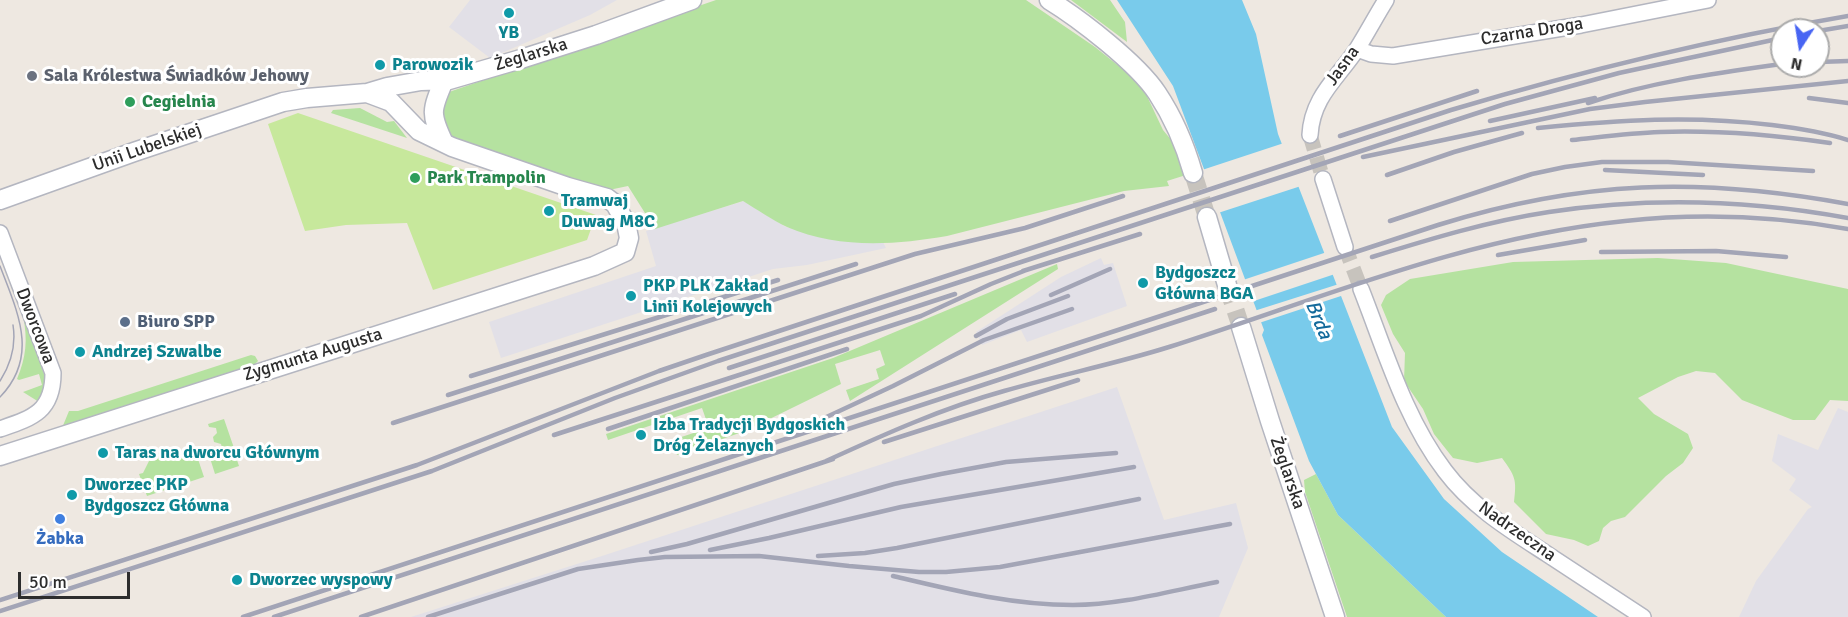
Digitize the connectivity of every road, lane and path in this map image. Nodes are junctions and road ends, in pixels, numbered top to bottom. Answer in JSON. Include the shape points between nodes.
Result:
{"nodes":[{"id":1,"x":692,"y":0,"type":"edge"},
{"id":2,"x":1049,"y":0,"type":"edge"},
{"id":3,"x":1386,"y":0,"type":"edge"},
{"id":4,"x":1708,"y":0,"type":"edge"},
{"id":5,"x":1357,"y":49,"type":"junction"},
{"id":6,"x":444,"y":81,"type":"junction"},
{"id":7,"x":367,"y":93,"type":"junction"},
{"id":8,"x":1310,"y":135,"type":"tunnel mouth"},
{"id":9,"x":444,"y":143,"type":"junction"},
{"id":10,"x":1194,"y":173,"type":"tunnel mouth"},
{"id":11,"x":1323,"y":179,"type":"tunnel mouth"},
{"id":12,"x":0,"y":200,"type":"edge"},
{"id":13,"x":1207,"y":217,"type":"tunnel mouth"},
{"id":14,"x":0,"y":233,"type":"edge"},
{"id":15,"x":1345,"y":247,"type":"tunnel mouth"},
{"id":16,"x":1227,"y":285,"type":"tunnel mouth"},
{"id":17,"x":1361,"y":289,"type":"tunnel mouth"},
{"id":18,"x":1241,"y":327,"type":"tunnel mouth"},
{"id":19,"x":0,"y":429,"type":"edge"},
{"id":20,"x":0,"y":456,"type":"edge"},
{"id":21,"x":1335,"y":617,"type":"edge"},
{"id":22,"x":1643,"y":617,"type":"edge"}],
"edges":[{"from":1,"to":6,"type":"street","name":"Żeglarska","via":[[574,42]]},
{"from":2,"to":10,"type":"street","via":[[1143,75],[1173,120]]},
{"from":3,"to":5,"type":"street","name":"Jasna"},
{"from":4,"to":5,"type":"street","name":"Czarna Droga","via":[[1393,56]]},
{"from":5,"to":8,"type":"street","name":"Jasna","via":[[1317,102]]},
{"from":6,"to":7,"type":"street","name":"Żeglarska","via":[[421,81]]},
{"from":6,"to":9,"type":"street","via":[[433,112]]},
{"from":7,"to":9,"type":"street","via":[[391,102],[418,130]]},
{"from":7,"to":12,"type":"street","name":"Unii Lubelskiej","via":[[283,102]]},
{"from":9,"to":20,"type":"street","name":"Zygmunta Augusta","via":[[607,198],[626,223],[626,252]]},
{"from":11,"to":15,"type":"street"},
{"from":13,"to":16,"type":"street"},
{"from":14,"to":19,"type":"street","name":"Dworcowa","via":[[51,367],[53,384],[40,412]]},
{"from":17,"to":22,"type":"street","name":"Nadrzeczna","via":[[1413,417],[1445,472],[1494,519]]},
{"from":18,"to":21,"type":"street","name":"Żeglarska"}]}
